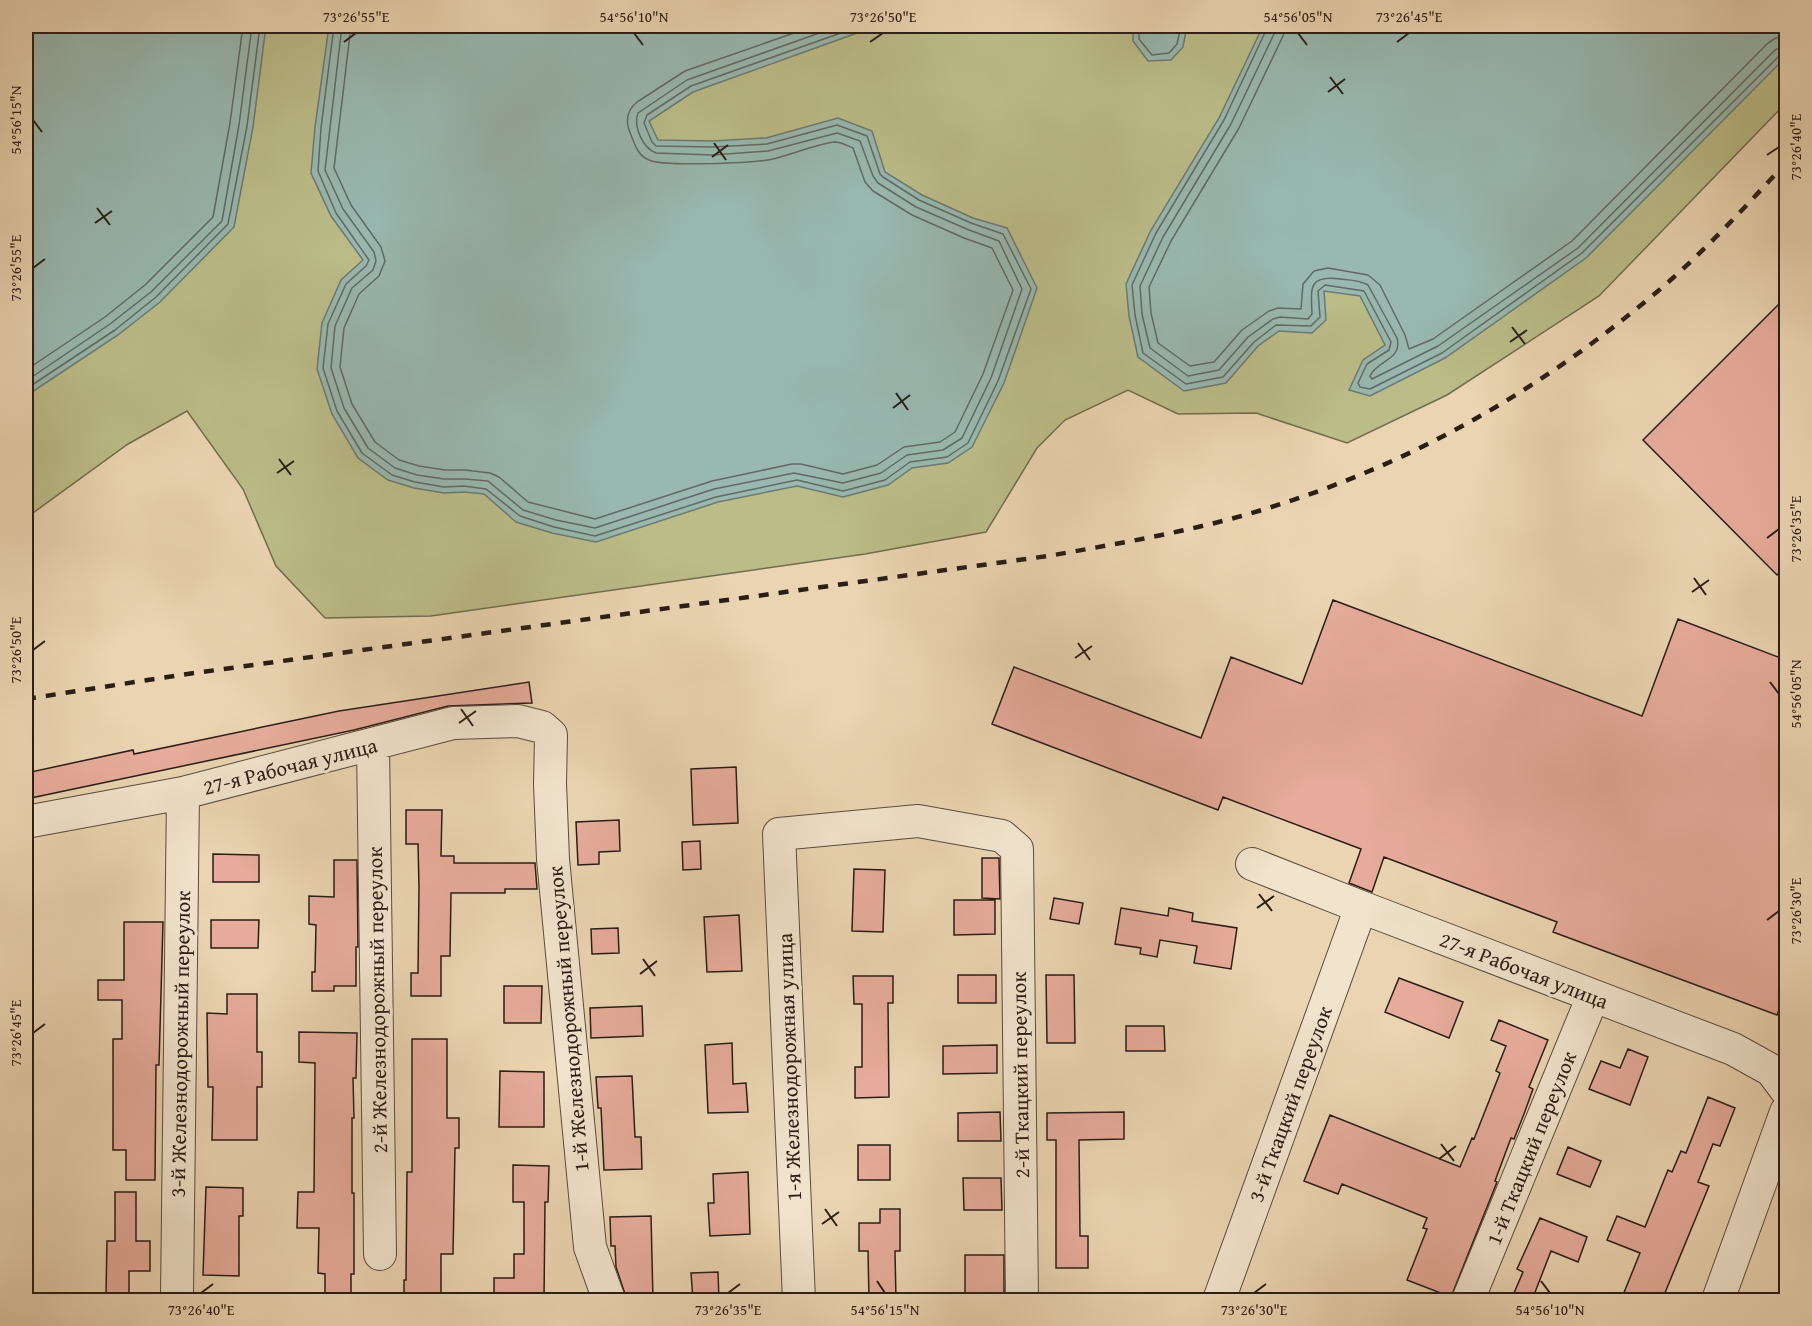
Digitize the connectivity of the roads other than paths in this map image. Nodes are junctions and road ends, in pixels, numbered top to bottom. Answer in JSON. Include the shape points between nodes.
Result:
{"nodes":[{"id":1,"x":551,"y":735,"type":"joint"},
{"id":2,"x":373,"y":746,"type":"junction"},
{"id":3,"x":183,"y":793,"type":"junction"},
{"id":4,"x":26,"y":822,"type":"edge"},
{"id":5,"x":779,"y":834,"type":"joint"},
{"id":6,"x":1252,"y":864,"type":"dead end"},
{"id":7,"x":1361,"y":907,"type":"junction"},
{"id":8,"x":1593,"y":996,"type":"junction"},
{"id":9,"x":1786,"y":1090,"type":"edge"},
{"id":10,"x":1786,"y":1112,"type":"edge"},
{"id":11,"x":380,"y":1254,"type":"dead end"},
{"id":12,"x":177,"y":1295,"type":"dead end"},
{"id":13,"x":609,"y":1300,"type":"edge"},
{"id":14,"x":799,"y":1300,"type":"edge"},
{"id":15,"x":1022,"y":1300,"type":"edge"},
{"id":16,"x":1219,"y":1300,"type":"edge"},
{"id":17,"x":1468,"y":1300,"type":"edge"},
{"id":18,"x":1718,"y":1300,"type":"edge"}],
"edges":[{"from":1,"to":2,"type":"street","name":"27-я Рабочая улица","via":[[518,721],[453,723]]},
{"from":1,"to":13,"type":"street","name":"1-й Железнодорожный переулок","via":[[553,859],[590,1247]]},
{"from":2,"to":3,"type":"street","name":"27-я Рабочая улица"},
{"from":2,"to":11,"type":"street","name":"2-й Железнодорожный переулок"},
{"from":3,"to":4,"type":"street","name":"27-я Рабочая улица"},
{"from":3,"to":12,"type":"street","name":"3-й Железнодорожный переулок"},
{"from":5,"to":14,"type":"street","name":"1-я Железнодорожная улица"},
{"from":5,"to":15,"type":"street","name":"2-й Ткацкий переулок","via":[[918,821],[1002,836],[1017,849]]},
{"from":6,"to":7,"type":"street","name":"27-я Рабочая улица"},
{"from":7,"to":8,"type":"street","name":"27-я Рабочая улица"},
{"from":7,"to":16,"type":"street","name":"3-й Ткацкий переулок"},
{"from":8,"to":9,"type":"street","name":"27-я Рабочая улица","via":[[1733,1049],[1771,1070]]},
{"from":8,"to":17,"type":"street","name":"1-й Ткацкий переулок"},
{"from":10,"to":18,"type":"street"}]}
